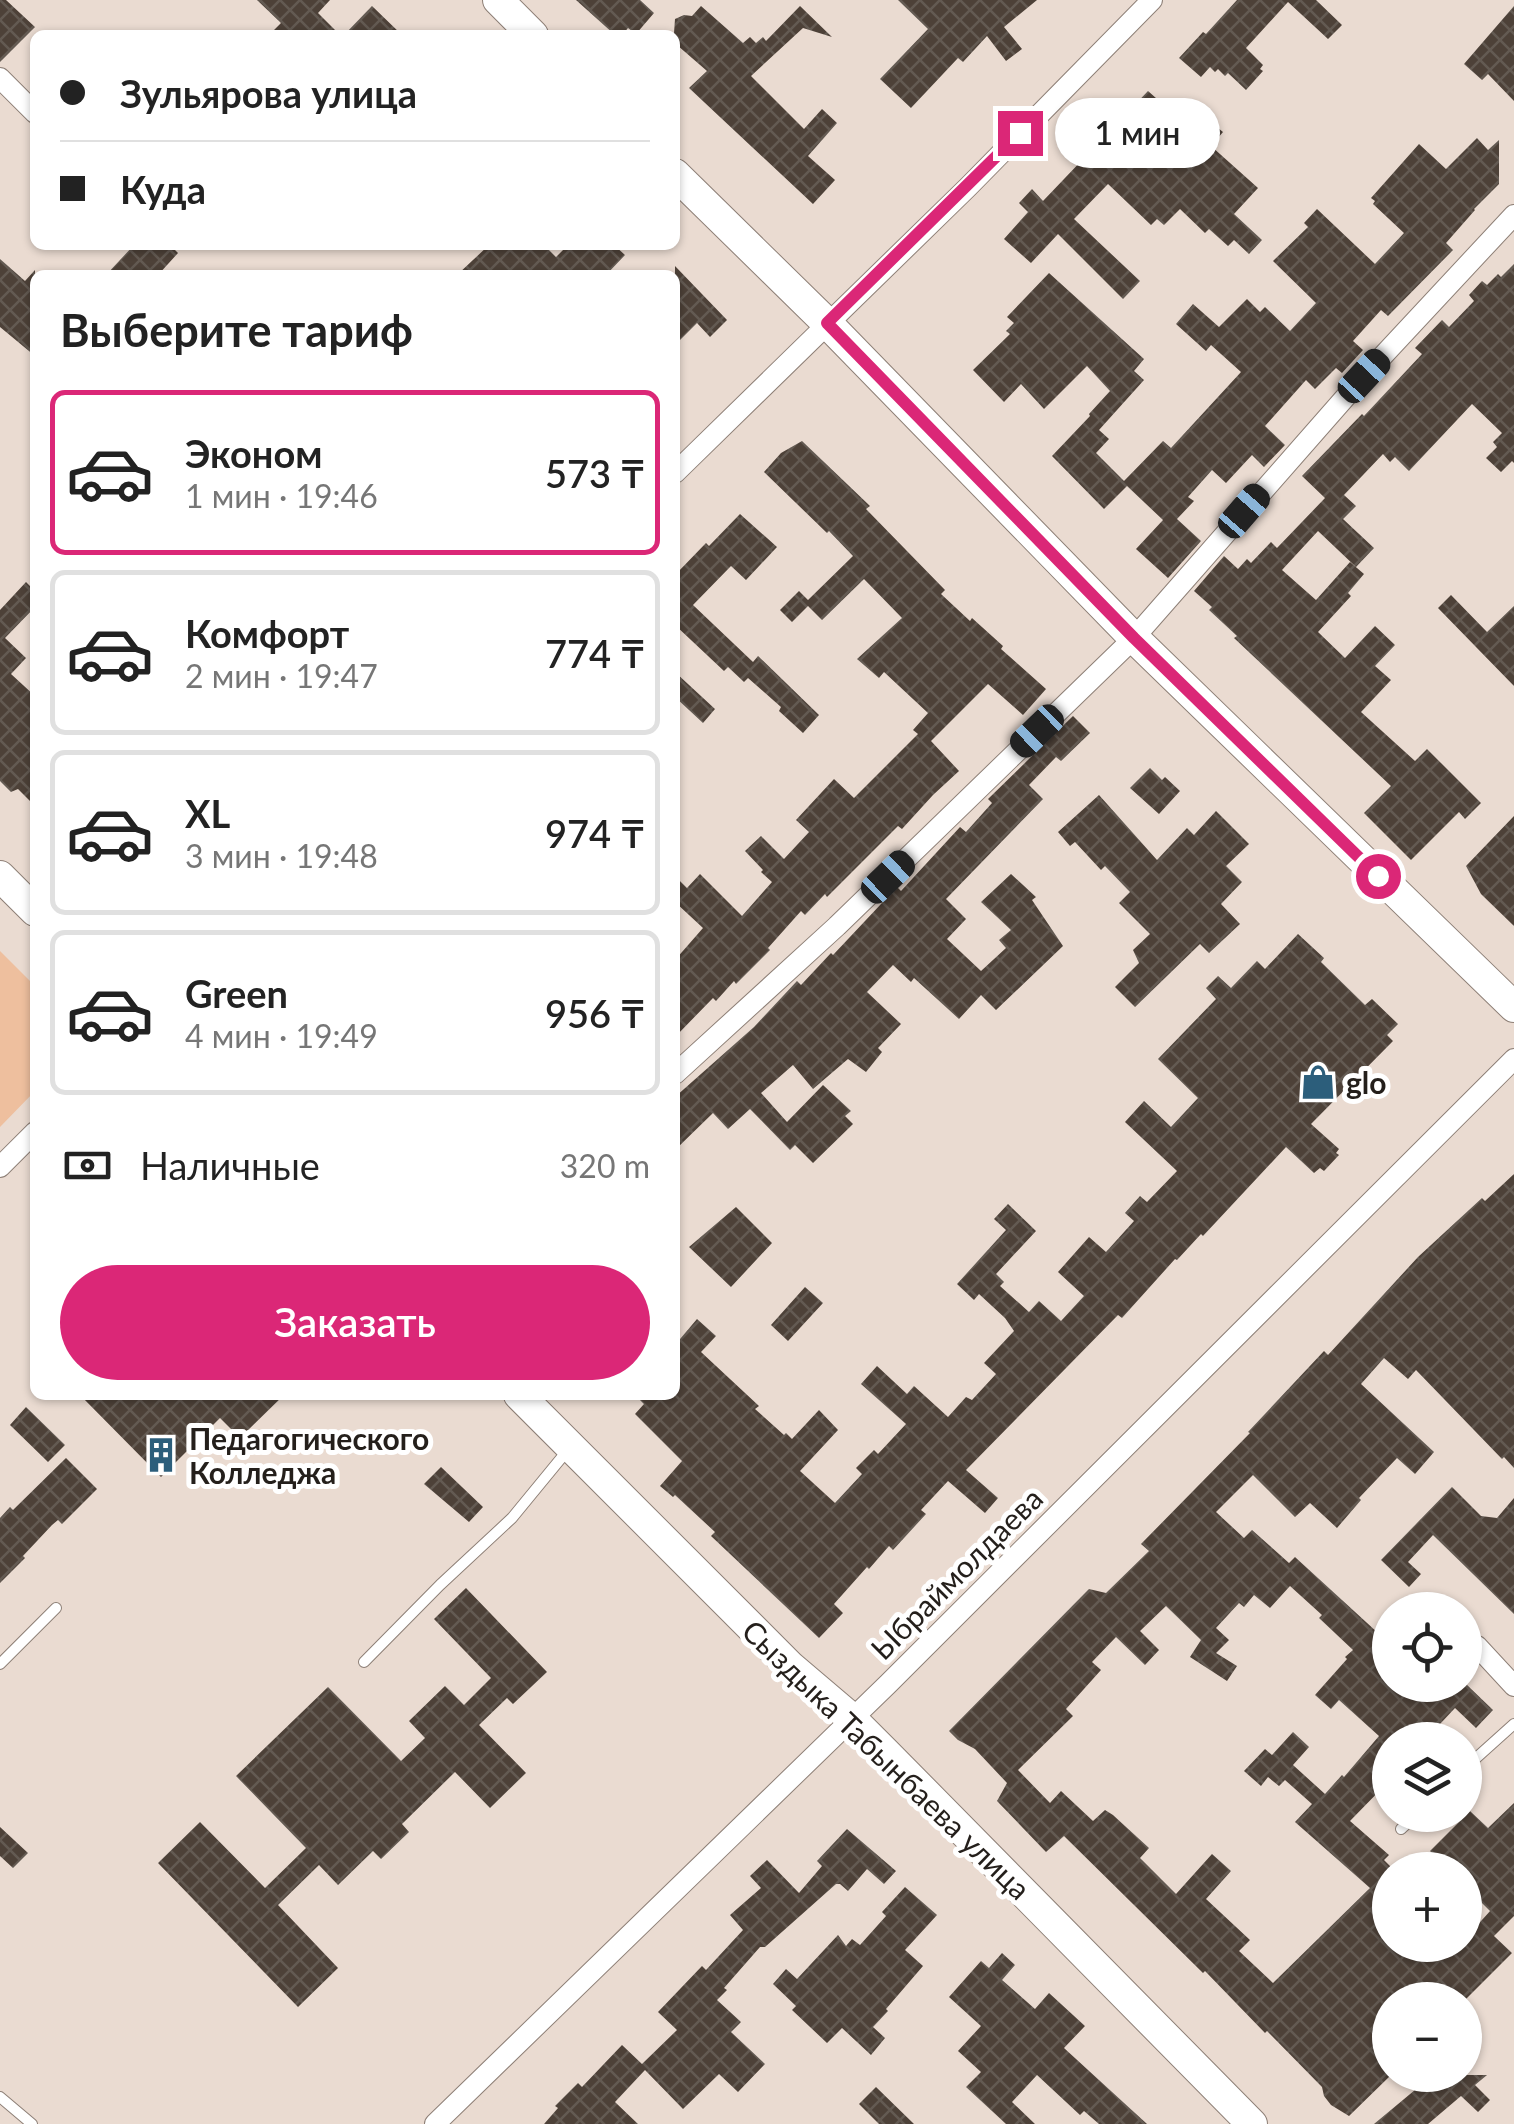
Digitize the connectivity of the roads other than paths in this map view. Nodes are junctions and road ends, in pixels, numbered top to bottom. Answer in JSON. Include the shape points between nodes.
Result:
{"nodes":[{"id":1,"x":498,"y":0,"type":"edge"},
{"id":2,"x":1152,"y":0,"type":"edge"},
{"id":3,"x":528,"y":30,"type":"edge"},
{"id":4,"x":0,"y":78,"type":"edge"},
{"id":5,"x":30,"y":108,"type":"edge"},
{"id":6,"x":680,"y":179,"type":"edge"},
{"id":7,"x":1514,"y":215,"type":"edge"},
{"id":8,"x":827,"y":323,"type":"junction"},
{"id":9,"x":680,"y":469,"type":"edge"},
{"id":10,"x":1134,"y":638,"type":"junction"},
{"id":11,"x":0,"y":876,"type":"edge"},
{"id":12,"x":30,"y":906,"type":"edge"},
{"id":13,"x":1514,"y":1007,"type":"edge"},
{"id":14,"x":1514,"y":1059,"type":"edge"},
{"id":15,"x":680,"y":1069,"type":"edge"},
{"id":16,"x":30,"y":1137,"type":"edge"},
{"id":17,"x":0,"y":1167,"type":"edge"},
{"id":18,"x":525,"y":1400,"type":"edge"},
{"id":19,"x":571,"y":1446,"type":"junction"},
{"id":20,"x":56,"y":1608,"type":"dead end"},
{"id":21,"x":1482,"y":1651,"type":"edge"},
{"id":22,"x":364,"y":1662,"type":"dead end"},
{"id":23,"x":0,"y":1664,"type":"edge"},
{"id":24,"x":1514,"y":1686,"type":"edge"},
{"id":25,"x":851,"y":1718,"type":"junction"},
{"id":26,"x":1514,"y":1724,"type":"edge"},
{"id":27,"x":1482,"y":1753,"type":"edge"},
{"id":28,"x":0,"y":2097,"type":"edge"},
{"id":29,"x":32,"y":2124,"type":"edge"},
{"id":30,"x":435,"y":2124,"type":"edge"},
{"id":31,"x":1252,"y":2124,"type":"edge"}],
"edges":[{"from":1,"to":3,"type":"street"},
{"from":2,"to":8,"type":"street"},
{"from":4,"to":5,"type":"street"},
{"from":6,"to":8,"type":"street"},
{"from":7,"to":10,"type":"street"},
{"from":8,"to":9,"type":"street"},
{"from":8,"to":10,"type":"street"},
{"from":10,"to":13,"type":"street"},
{"from":10,"to":15,"type":"street"},
{"from":11,"to":12,"type":"street"},
{"from":14,"to":25,"type":"street","name":"Ыбраймолдаева"},
{"from":16,"to":17,"type":"street"},
{"from":18,"to":19,"type":"street","name":"Сыздыка Табынбаева улица"},
{"from":19,"to":22,"type":"lane","via":[[512,1518]]},
{"from":19,"to":25,"type":"street","name":"Сыздыка Табынбаева улица"},
{"from":20,"to":23,"type":"lane"},
{"from":21,"to":24,"type":"street"},
{"from":25,"to":30,"type":"street","name":"Ыбраймолдаева"},
{"from":25,"to":31,"type":"street","name":"Сыздыка Табынбаева улица"},
{"from":26,"to":27,"type":"lane"},
{"from":28,"to":29,"type":"lane"}]}
